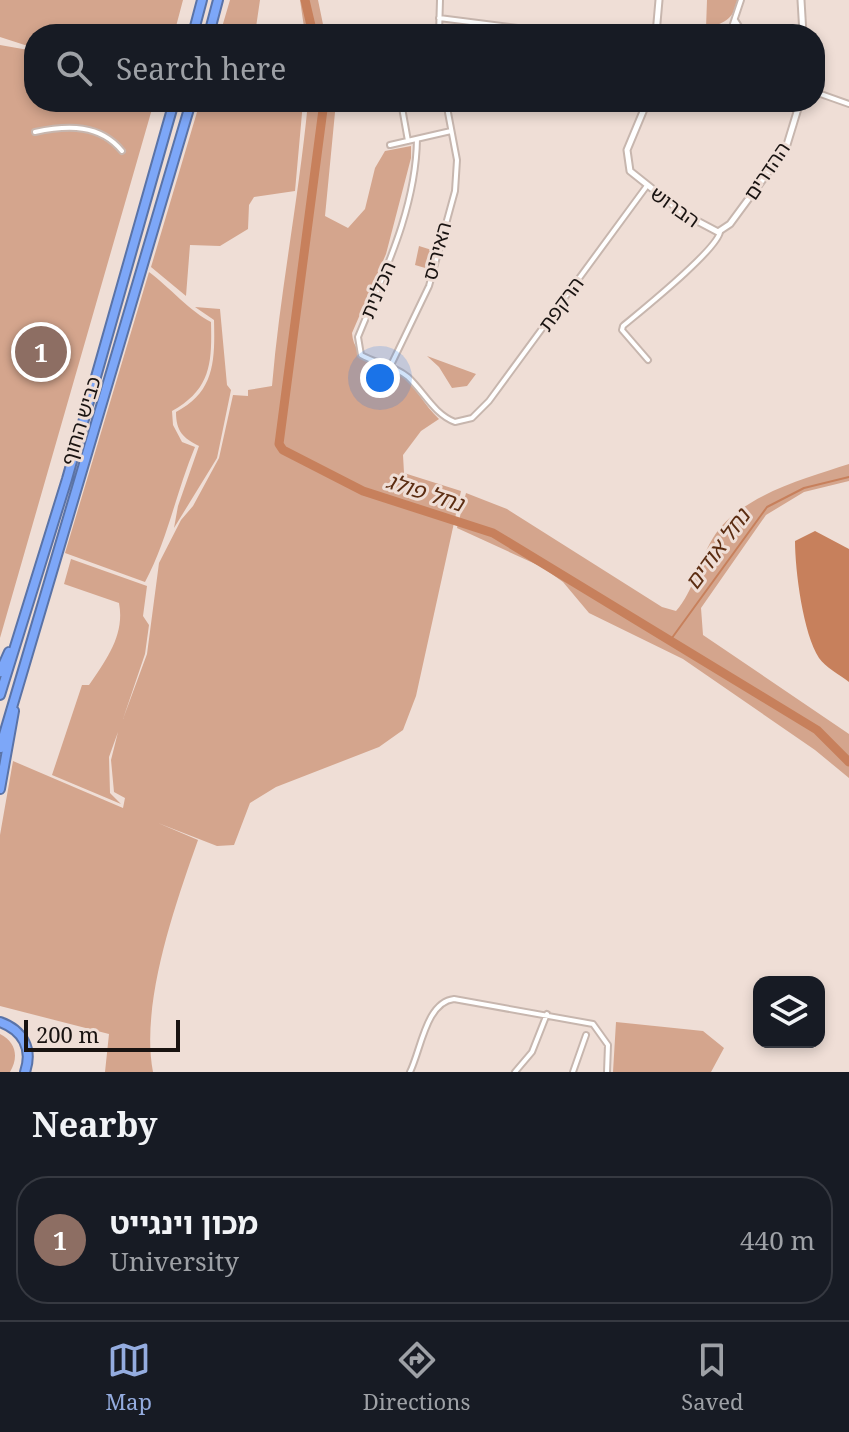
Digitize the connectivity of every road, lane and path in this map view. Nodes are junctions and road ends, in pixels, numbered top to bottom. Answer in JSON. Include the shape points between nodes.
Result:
{"nodes":[{"id":1,"x":202,"y":0,"type":"edge"},
{"id":2,"x":218,"y":0,"type":"edge"},
{"id":3,"x":440,"y":0,"type":"edge"},
{"id":4,"x":659,"y":0,"type":"edge"},
{"id":5,"x":741,"y":0,"type":"edge"},
{"id":6,"x":801,"y":0,"type":"edge"},
{"id":7,"x":439,"y":18,"type":"junction"},
{"id":8,"x":735,"y":20,"type":"junction"},
{"id":9,"x":196,"y":24,"type":"edge"},
{"id":10,"x":212,"y":24,"type":"edge"},
{"id":11,"x":439,"y":24,"type":"edge"},
{"id":12,"x":487,"y":24,"type":"edge"},
{"id":13,"x":657,"y":24,"type":"edge"},
{"id":14,"x":730,"y":24,"type":"edge"},
{"id":15,"x":738,"y":24,"type":"edge"},
{"id":16,"x":802,"y":24,"type":"edge"},
{"id":17,"x":825,"y":96,"type":"edge"},
{"id":18,"x":849,"y":104,"type":"edge"},
{"id":19,"x":171,"y":112,"type":"edge"},
{"id":20,"x":188,"y":112,"type":"edge"},
{"id":21,"x":403,"y":112,"type":"edge"},
{"id":22,"x":448,"y":112,"type":"edge"},
{"id":23,"x":643,"y":112,"type":"edge"},
{"id":24,"x":797,"y":112,"type":"edge"},
{"id":25,"x":451,"y":131,"type":"junction"},
{"id":26,"x":35,"y":132,"type":"dead end"},
{"id":27,"x":417,"y":139,"type":"junction"},
{"id":28,"x":408,"y":141,"type":"junction"},
{"id":29,"x":390,"y":145,"type":"dead end"},
{"id":30,"x":122,"y":151,"type":"dead end"},
{"id":31,"x":646,"y":187,"type":"junction"},
{"id":32,"x":720,"y":232,"type":"junction"},
{"id":33,"x":648,"y":360,"type":"dead end"},
{"id":34,"x":391,"y":365,"type":"junction"},
{"id":35,"x":472,"y":418,"type":"joint"},
{"id":36,"x":18,"y":633,"type":"junction"},
{"id":37,"x":25,"y":659,"type":"junction"},
{"id":38,"x":0,"y":672,"type":"edge"},
{"id":39,"x":0,"y":695,"type":"edge"},
{"id":40,"x":0,"y":748,"type":"edge"},
{"id":41,"x":0,"y":789,"type":"edge"},
{"id":42,"x":547,"y":1014,"type":"junction"},
{"id":43,"x":0,"y":1022,"type":"edge"},
{"id":44,"x":586,"y":1035,"type":"dead end"},
{"id":45,"x":25,"y":1072,"type":"edge"},
{"id":46,"x":410,"y":1072,"type":"edge"},
{"id":47,"x":515,"y":1072,"type":"edge"},
{"id":48,"x":573,"y":1072,"type":"edge"},
{"id":49,"x":607,"y":1072,"type":"edge"}],
"edges":[{"from":1,"to":9,"type":"highway"},
{"from":2,"to":10,"type":"highway"},
{"from":3,"to":7,"type":"street"},
{"from":4,"to":13,"type":"street"},
{"from":5,"to":8,"type":"street"},
{"from":6,"to":16,"type":"street"},
{"from":7,"to":11,"type":"street"},
{"from":7,"to":12,"type":"street"},
{"from":8,"to":14,"type":"street"},
{"from":8,"to":15,"type":"street"},
{"from":17,"to":18,"type":"street"},
{"from":19,"to":36,"type":"highway","name":"כביש החוף"},
{"from":20,"to":37,"type":"highway","name":"כביש החוף"},
{"from":21,"to":28,"type":"street"},
{"from":22,"to":25,"type":"street","name":"האיריס"},
{"from":23,"to":31,"type":"street","name":"הברוש","via":[[626,154],[633,175]]},
{"from":24,"to":32,"type":"street","name":"ההדרים","via":[[786,148]]},
{"from":25,"to":27,"type":"street"},
{"from":25,"to":34,"type":"street","name":"האיריס","via":[[457,160],[455,191],[429,286]]},
{"from":26,"to":30,"type":"street","via":[[86,129],[104,134]]},
{"from":27,"to":28,"type":"street"},
{"from":27,"to":34,"type":"street","name":"הכלנית","via":[[415,169],[392,259],[358,337],[361,355]]},
{"from":28,"to":29,"type":"street"},
{"from":31,"to":32,"type":"street","name":"הברוש","via":[[703,227]]},
{"from":31,"to":35,"type":"street","name":"הרקפת"},
{"from":32,"to":33,"type":"street","via":[[717,241],[623,326]]},
{"from":34,"to":35,"type":"street","name":"הכלנית","via":[[448,419]]},
{"from":36,"to":38,"type":"highway"},
{"from":36,"to":39,"type":"highway","name":"כביש החוף"},
{"from":37,"to":40,"type":"highway","name":"כביש החוף"},
{"from":37,"to":41,"type":"highway"},
{"from":42,"to":46,"type":"street","via":[[445,1000],[433,1012]]},
{"from":42,"to":47,"type":"street","via":[[532,1052]]},
{"from":42,"to":49,"type":"street","via":[[598,1027],[608,1045]]},
{"from":43,"to":45,"type":"highway","via":[[25,1042]]},
{"from":44,"to":48,"type":"street"}]}
